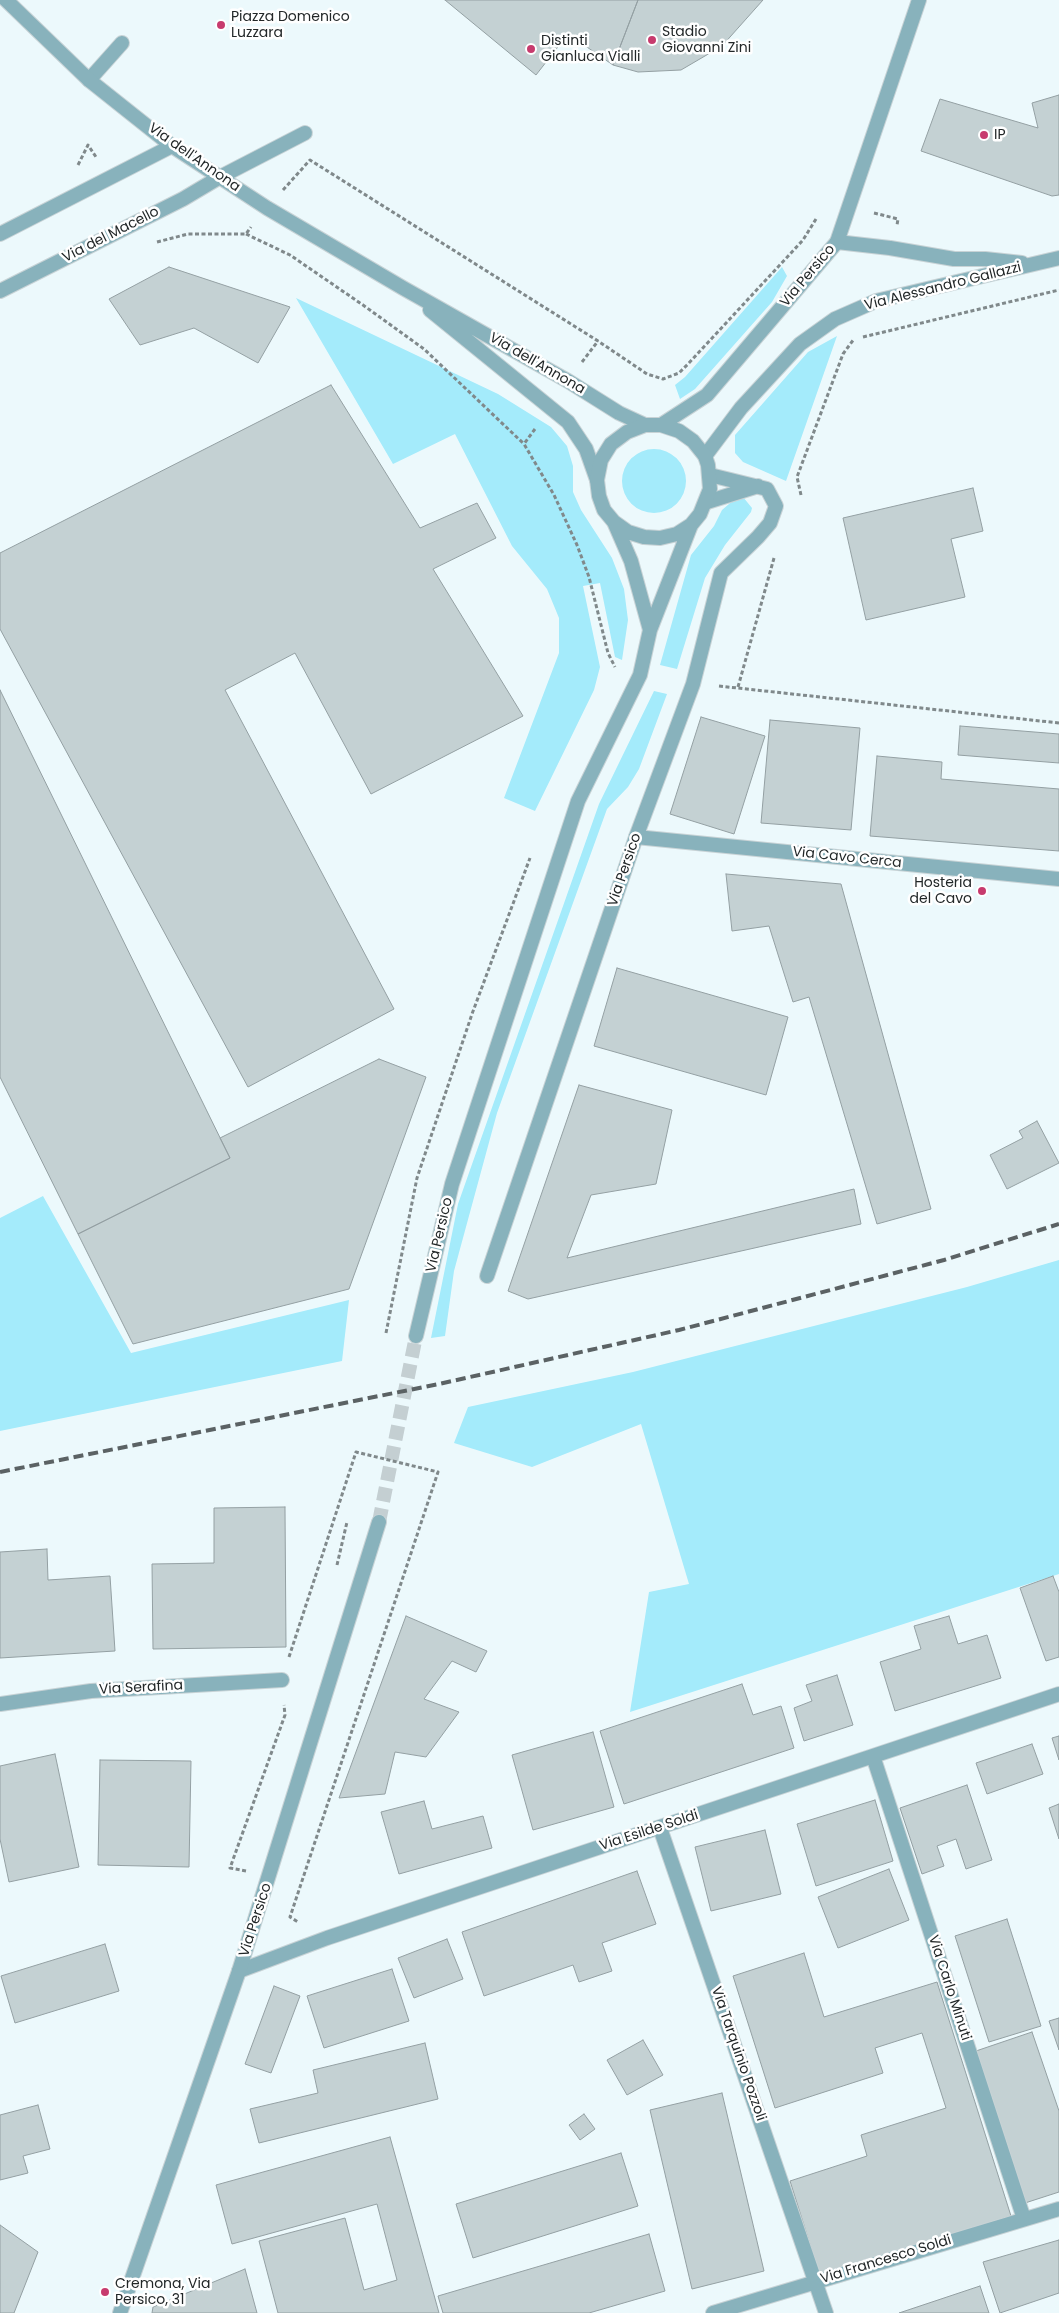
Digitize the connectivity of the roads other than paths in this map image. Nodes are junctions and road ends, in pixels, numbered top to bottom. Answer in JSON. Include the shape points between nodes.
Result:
{"nodes":[{"id":1,"x":6,"y":0,"type":"edge"},
{"id":2,"x":919,"y":0,"type":"edge"},
{"id":3,"x":122,"y":43,"type":"dead end"},
{"id":4,"x":90,"y":80,"type":"junction"},
{"id":5,"x":305,"y":133,"type":"dead end"},
{"id":6,"x":172,"y":146,"type":"junction"},
{"id":7,"x":220,"y":177,"type":"junction"},
{"id":8,"x":0,"y":234,"type":"edge"},
{"id":9,"x":837,"y":242,"type":"junction"},
{"id":10,"x":1059,"y":258,"type":"edge"},
{"id":11,"x":1033,"y":265,"type":"junction"},
{"id":12,"x":403,"y":288,"type":"junction"},
{"id":13,"x":0,"y":291,"type":"edge"},
{"id":14,"x":645,"y":425,"type":"junction"},
{"id":15,"x":662,"y":425,"type":"junction"},
{"id":16,"x":705,"y":456,"type":"junction"},
{"id":17,"x":710,"y":475,"type":"junction"},
{"id":18,"x":597,"y":480,"type":"junction"},
{"id":19,"x":758,"y":486,"type":"junction"},
{"id":20,"x":707,"y":502,"type":"junction"},
{"id":21,"x":614,"y":522,"type":"junction"},
{"id":22,"x":691,"y":525,"type":"junction"},
{"id":23,"x":650,"y":630,"type":"junction"},
{"id":24,"x":636,"y":837,"type":"junction"},
{"id":25,"x":1059,"y":879,"type":"edge"},
{"id":26,"x":488,"y":1276,"type":"dead end"},
{"id":27,"x":416,"y":1336,"type":"tunnel mouth"},
{"id":28,"x":379,"y":1522,"type":"tunnel mouth"},
{"id":29,"x":282,"y":1680,"type":"road end"},
{"id":30,"x":1059,"y":1694,"type":"edge"},
{"id":31,"x":0,"y":1704,"type":"edge"},
{"id":32,"x":873,"y":1756,"type":"junction"},
{"id":33,"x":660,"y":1828,"type":"junction"},
{"id":34,"x":239,"y":1971,"type":"junction"},
{"id":35,"x":1059,"y":2209,"type":"edge"},
{"id":36,"x":1024,"y":2219,"type":"junction"},
{"id":37,"x":816,"y":2281,"type":"junction"},
{"id":38,"x":120,"y":2313,"type":"edge"},
{"id":39,"x":713,"y":2313,"type":"edge"},
{"id":40,"x":826,"y":2313,"type":"edge"}],
"edges":[{"from":1,"to":4,"type":"street","name":"Via dell'Annona"},
{"from":2,"to":9,"type":"street","name":"Via Persico"},
{"from":3,"to":4,"type":"street"},
{"from":4,"to":6,"type":"street","name":"Via dell'Annona"},
{"from":5,"to":7,"type":"street","name":"Via del Macello"},
{"from":6,"to":7,"type":"street","name":"Via dell'Annona"},
{"from":6,"to":8,"type":"street"},
{"from":7,"to":12,"type":"street","name":"Via dell'Annona"},
{"from":7,"to":13,"type":"street","name":"Via del Macello","via":[[183,199]]},
{"from":9,"to":11,"type":"street","name":"Via Alessandro Gallazzi","via":[[947,259],[984,259]]},
{"from":9,"to":15,"type":"street","name":"Via Persico","via":[[707,395]]},
{"from":10,"to":11,"type":"street","name":"Via Alessandro Gallazzi"},
{"from":11,"to":16,"type":"street","name":"Via Alessandro Gallazzi","via":[[876,301],[835,319],[800,344],[741,408]]},
{"from":12,"to":14,"type":"street","name":"Via dell'Annona"},
{"from":12,"to":18,"type":"street","name":"Via dell'Annona","via":[[568,422],[586,449]]},
{"from":14,"to":15,"type":"street"},
{"from":14,"to":18,"type":"street","via":[[627,432],[611,444],[601,460]]},
{"from":15,"to":16,"type":"street","via":[[693,441]]},
{"from":16,"to":17,"type":"street"},
{"from":17,"to":19,"type":"street"},
{"from":17,"to":20,"type":"street"},
{"from":18,"to":21,"type":"street","via":[[604,510]]},
{"from":19,"to":20,"type":"street"},
{"from":19,"to":24,"type":"street","name":"Via Persico","via":[[767,489],[776,506],[770,523],[721,573],[694,684]]},
{"from":20,"to":22,"type":"street"},
{"from":21,"to":22,"type":"street","via":[[628,532],[660,538],[677,534]]},
{"from":21,"to":23,"type":"street","name":"Via Persico","via":[[631,561]]},
{"from":22,"to":23,"type":"street","name":"Via Persico"},
{"from":23,"to":27,"type":"street","name":"Via Persico","via":[[640,675],[578,801],[452,1184]]},
{"from":24,"to":25,"type":"street","name":"Via Cavo Cerca"},
{"from":24,"to":26,"type":"street","name":"Via Persico"},
{"from":28,"to":34,"type":"street","name":"Via Persico"},
{"from":29,"to":31,"type":"street","name":"Via Serafina","via":[[91,1691]]},
{"from":30,"to":32,"type":"street","name":"Via Esilde Soldi"},
{"from":32,"to":33,"type":"street","name":"Via Esilde Soldi"},
{"from":32,"to":36,"type":"street","name":"Via Carlo Minuti"},
{"from":33,"to":34,"type":"street","name":"Via Esilde Soldi","via":[[327,1938]]},
{"from":33,"to":37,"type":"street","name":"Via Tarquinio Pozzoli"},
{"from":34,"to":38,"type":"street","name":"Via Persico"},
{"from":35,"to":36,"type":"street","name":"Via Francesco Soldi"},
{"from":36,"to":37,"type":"street","name":"Via Francesco Soldi"},
{"from":37,"to":39,"type":"street","name":"Via Francesco Soldi"},
{"from":37,"to":40,"type":"street","name":"Via Tarquinio Pozzoli"}]}
